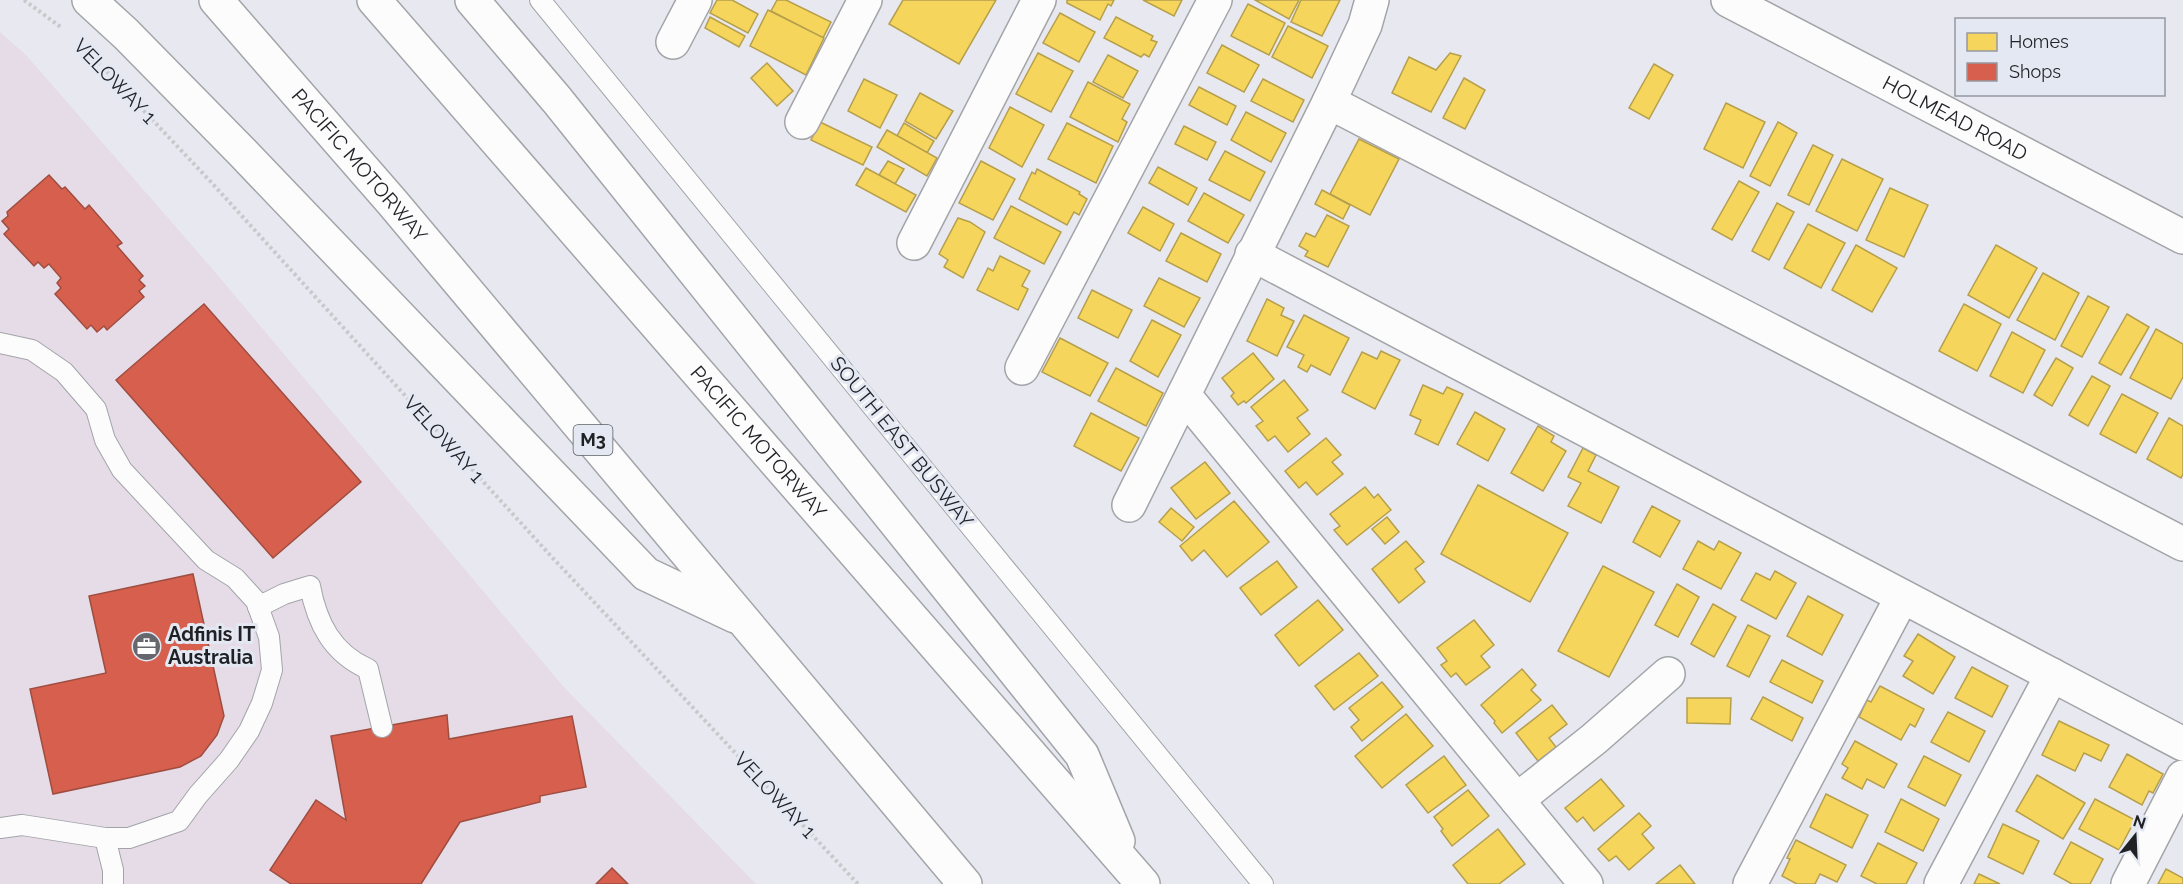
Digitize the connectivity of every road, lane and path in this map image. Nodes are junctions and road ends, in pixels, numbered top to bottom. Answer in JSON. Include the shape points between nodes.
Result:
{"nodes":[{"id":1,"x":24,"y":0,"type":"edge"},
{"id":2,"x":89,"y":0,"type":"edge"},
{"id":3,"x":216,"y":0,"type":"edge"},
{"id":4,"x":375,"y":0,"type":"edge"},
{"id":5,"x":472,"y":0,"type":"edge"},
{"id":6,"x":540,"y":0,"type":"edge"},
{"id":7,"x":695,"y":0,"type":"edge"},
{"id":8,"x":865,"y":0,"type":"edge"},
{"id":9,"x":1039,"y":0,"type":"edge"},
{"id":10,"x":1215,"y":0,"type":"edge"},
{"id":11,"x":1372,"y":0,"type":"edge"},
{"id":12,"x":1728,"y":0,"type":"edge"},
{"id":13,"x":66,"y":31,"type":"dead end"},
{"id":14,"x":674,"y":42,"type":"dead end"},
{"id":15,"x":90,"y":54,"type":"dead end"},
{"id":16,"x":1329,"y":102,"type":"junction"},
{"id":17,"x":802,"y":122,"type":"dead end"},
{"id":18,"x":2183,"y":237,"type":"edge"},
{"id":19,"x":914,"y":243,"type":"dead end"},
{"id":20,"x":1252,"y":254,"type":"junction"},
{"id":21,"x":0,"y":343,"type":"edge"},
{"id":22,"x":1022,"y":368,"type":"dead end"},
{"id":23,"x":1184,"y":395,"type":"junction"},
{"id":24,"x":1129,"y":505,"type":"dead end"},
{"id":25,"x":2183,"y":544,"type":"edge"},
{"id":26,"x":1902,"y":597,"type":"junction"},
{"id":27,"x":258,"y":607,"type":"junction"},
{"id":28,"x":745,"y":621,"type":"junction"},
{"id":29,"x":1668,"y":674,"type":"dead end"},
{"id":30,"x":2052,"y":675,"type":"junction"},
{"id":31,"x":382,"y":727,"type":"dead end"},
{"id":32,"x":2183,"y":744,"type":"edge"},
{"id":33,"x":2183,"y":777,"type":"edge"},
{"id":34,"x":1517,"y":800,"type":"junction"},
{"id":35,"x":0,"y":828,"type":"edge"},
{"id":36,"x":105,"y":838,"type":"junction"},
{"id":37,"x":1136,"y":876,"type":"edge"},
{"id":38,"x":113,"y":884,"type":"edge"},
{"id":39,"x":858,"y":884,"type":"edge"},
{"id":40,"x":965,"y":884,"type":"edge"},
{"id":41,"x":1263,"y":884,"type":"edge"},
{"id":42,"x":1586,"y":884,"type":"edge"},
{"id":43,"x":1750,"y":884,"type":"edge"},
{"id":44,"x":1941,"y":884,"type":"edge"},
{"id":45,"x":2128,"y":884,"type":"edge"}],
"edges":[{"from":1,"to":13,"type":"path","name":"VELOWAY 1"},
{"from":2,"to":28,"type":"main road","via":[[242,152],[646,574]]},
{"from":3,"to":28,"type":"main road","name":"PACIFIC MOTORWAY","number":"M3"},
{"from":4,"to":37,"type":"main road","name":"PACIFIC MOTORWAY"},
{"from":5,"to":37,"type":"main road","via":[[557,100],[1083,755]]},
{"from":6,"to":41,"type":"lane","name":"SOUTH EAST BUSWAY"},
{"from":7,"to":14,"type":"main road"},
{"from":8,"to":17,"type":"main road"},
{"from":9,"to":19,"type":"main road"},
{"from":10,"to":22,"type":"main road"},
{"from":11,"to":16,"type":"main road","via":[[1365,25]]},
{"from":12,"to":18,"type":"main road","name":"HOLMEAD ROAD"},
{"from":15,"to":39,"type":"path","name":"VELOWAY 1"},
{"from":16,"to":20,"type":"main road"},
{"from":16,"to":25,"type":"main road"},
{"from":20,"to":23,"type":"main road"},
{"from":20,"to":26,"type":"main road"},
{"from":21,"to":27,"type":"lane","via":[[32,350],[64,372],[96,409],[105,440],[122,470],[206,560],[235,578]]},
{"from":23,"to":24,"type":"main road"},
{"from":23,"to":34,"type":"main road"},
{"from":26,"to":30,"type":"main road"},
{"from":26,"to":43,"type":"main road"},
{"from":27,"to":31,"type":"lane","via":[[310,586],[314,608],[328,637],[351,661],[368,669]]},
{"from":27,"to":36,"type":"lane","via":[[269,637],[272,670],[249,732],[179,821],[129,838]]},
{"from":28,"to":40,"type":"main road","name":"PACIFIC MOTORWAY","number":"M3"},
{"from":29,"to":34,"type":"main road"},
{"from":30,"to":32,"type":"main road"},
{"from":30,"to":44,"type":"main road"},
{"from":33,"to":45,"type":"main road"},
{"from":34,"to":42,"type":"main road"},
{"from":35,"to":36,"type":"lane","via":[[22,825]]},
{"from":36,"to":38,"type":"lane"}]}
